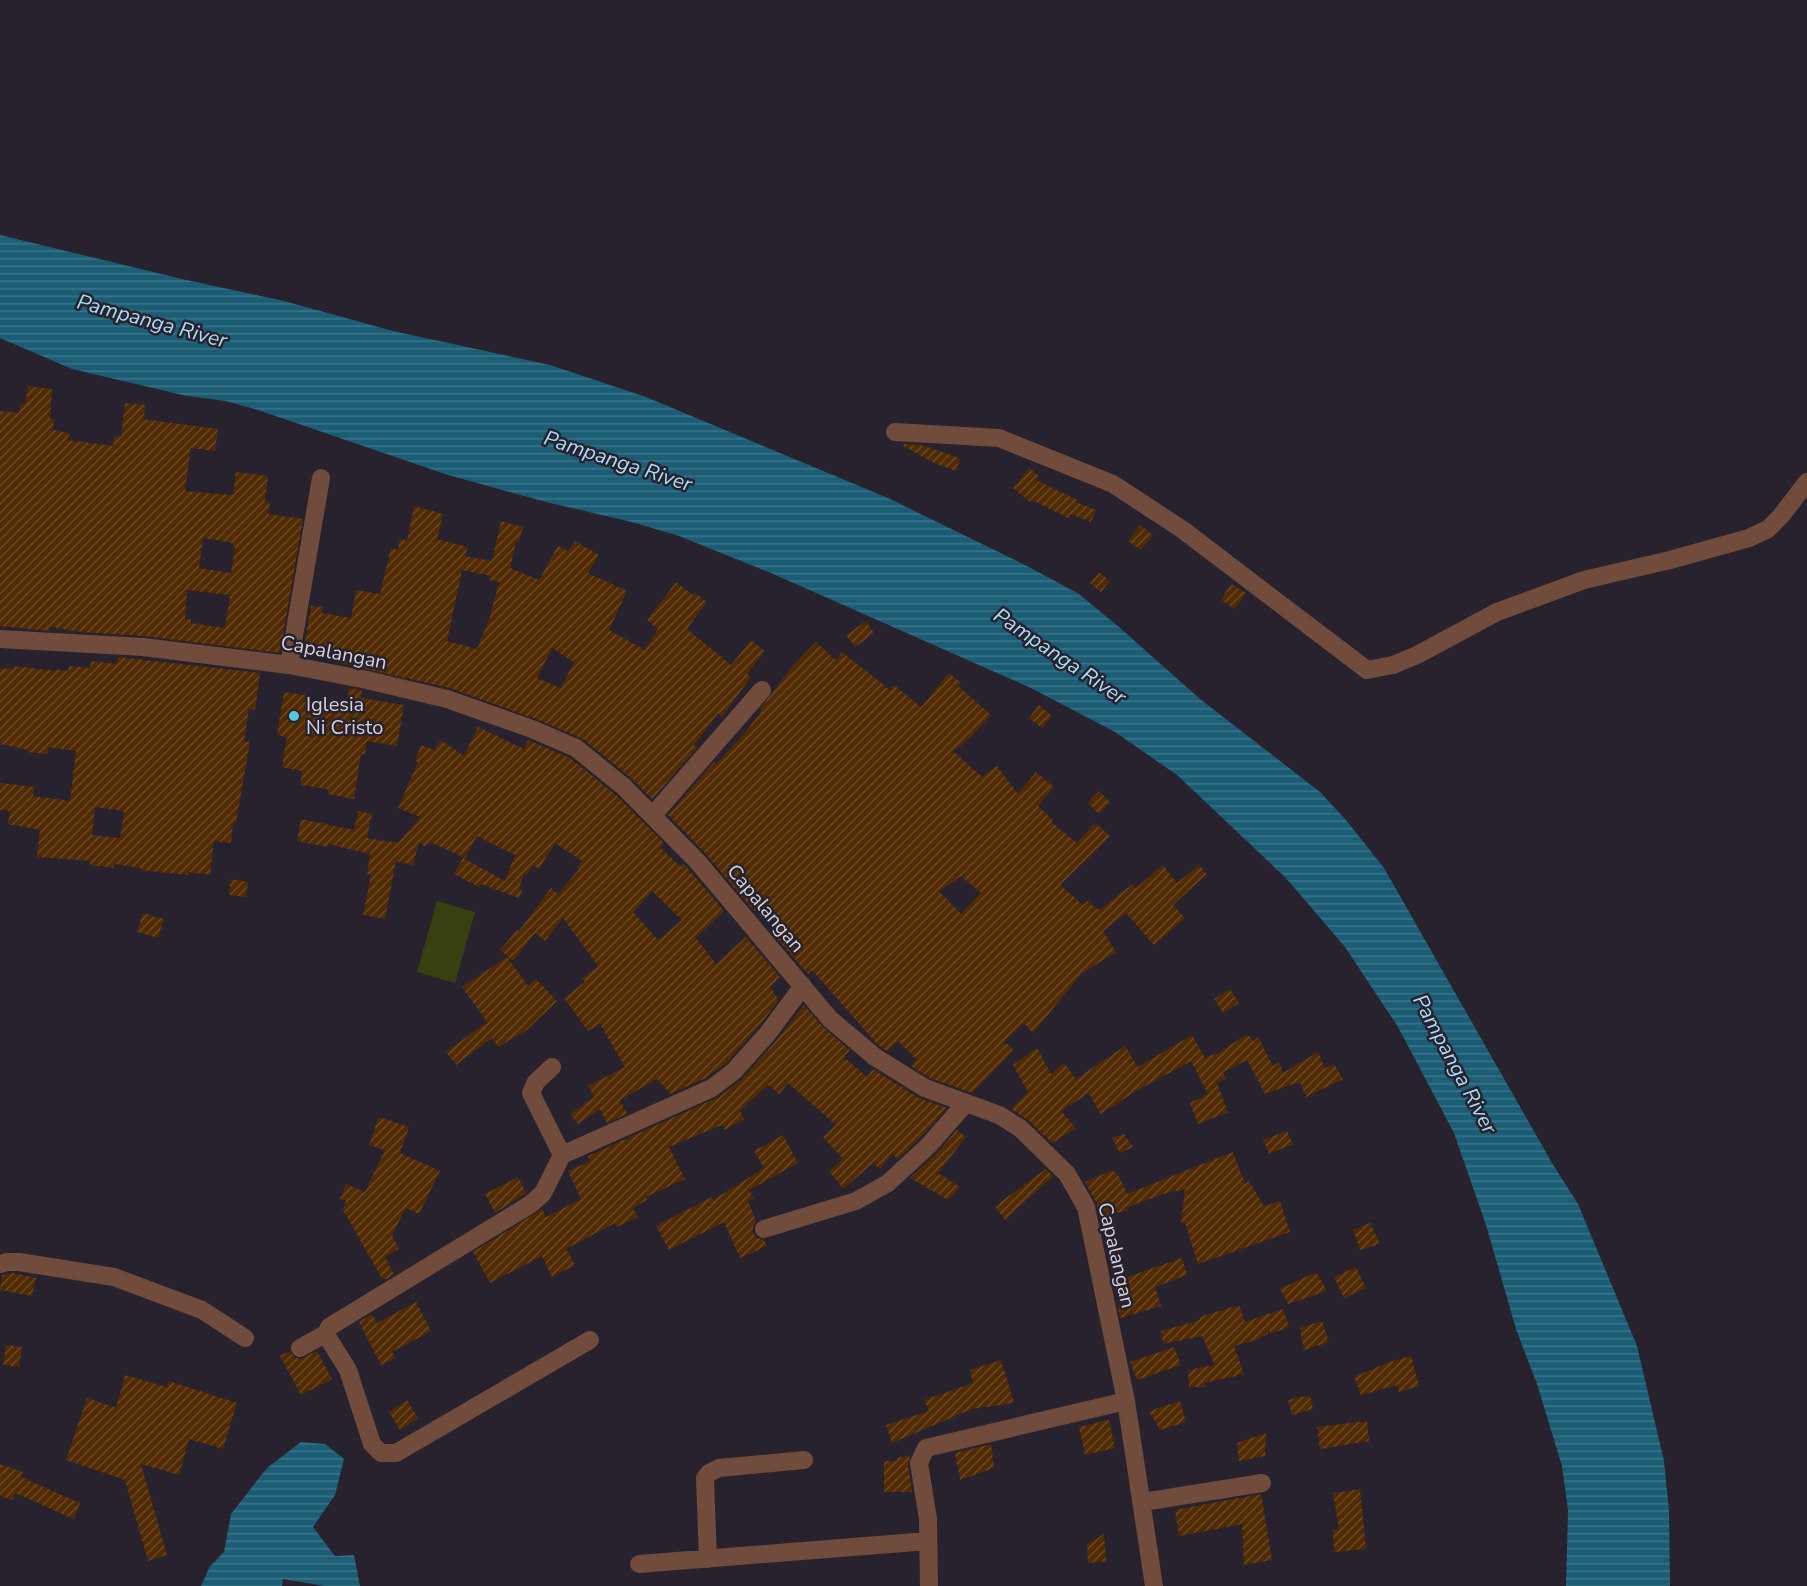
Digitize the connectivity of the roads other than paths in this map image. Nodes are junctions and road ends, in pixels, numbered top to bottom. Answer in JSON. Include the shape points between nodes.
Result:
{"nodes":[{"id":1,"x":895,"y":432,"type":"dead end"},
{"id":2,"x":321,"y":478,"type":"dead end"},
{"id":3,"x":1807,"y":482,"type":"edge"},
{"id":4,"x":0,"y":639,"type":"edge"},
{"id":5,"x":289,"y":665,"type":"junction"},
{"id":6,"x":762,"y":690,"type":"dead end"},
{"id":7,"x":653,"y":815,"type":"junction"},
{"id":8,"x":803,"y":986,"type":"junction"},
{"id":9,"x":552,"y":1067,"type":"dead end"},
{"id":10,"x":966,"y":1103,"type":"junction"},
{"id":11,"x":562,"y":1155,"type":"junction"},
{"id":12,"x":764,"y":1229,"type":"dead end"},
{"id":13,"x":0,"y":1264,"type":"edge"},
{"id":14,"x":327,"y":1333,"type":"junction"},
{"id":15,"x":245,"y":1338,"type":"dead end"},
{"id":16,"x":590,"y":1340,"type":"dead end"},
{"id":17,"x":300,"y":1348,"type":"dead end"},
{"id":18,"x":1126,"y":1401,"type":"junction"},
{"id":19,"x":804,"y":1460,"type":"dead end"},
{"id":20,"x":1262,"y":1483,"type":"dead end"},
{"id":21,"x":1143,"y":1502,"type":"junction"},
{"id":22,"x":928,"y":1541,"type":"junction"},
{"id":23,"x":708,"y":1559,"type":"junction"},
{"id":24,"x":639,"y":1564,"type":"dead end"},
{"id":25,"x":929,"y":1586,"type":"edge"},
{"id":26,"x":1154,"y":1586,"type":"edge"}],
"edges":[{"from":1,"to":3,"type":"street","via":[[999,438],[1113,484],[1184,530],[1367,670],[1401,662],[1497,612],[1584,580],[1749,538],[1768,529],[1782,516]]},
{"from":2,"to":5,"type":"street"},
{"from":4,"to":5,"type":"street","name":"Capalangan","via":[[142,647]]},
{"from":5,"to":7,"type":"street","name":"Capalangan","via":[[447,699],[532,729],[576,748]]},
{"from":6,"to":7,"type":"street"},
{"from":7,"to":8,"type":"street","name":"Capalangan"},
{"from":8,"to":10,"type":"street","name":"Capalangan","via":[[830,1019],[875,1057],[925,1088]]},
{"from":8,"to":11,"type":"street","via":[[762,1041],[712,1088]]},
{"from":9,"to":11,"type":"street","via":[[536,1082],[531,1093]]},
{"from":10,"to":12,"type":"street","via":[[888,1183],[856,1201]]},
{"from":10,"to":18,"type":"street","name":"Capalangan","via":[[1020,1128],[1066,1174],[1086,1207]]},
{"from":11,"to":14,"type":"street","via":[[543,1193],[531,1204],[329,1327]]},
{"from":13,"to":15,"type":"street","via":[[19,1262],[114,1277],[202,1311]]},
{"from":14,"to":16,"type":"street","via":[[348,1370],[372,1444],[381,1453],[396,1453]]},
{"from":14,"to":17,"type":"street"},
{"from":18,"to":21,"type":"street","name":"Capalangan"},
{"from":18,"to":22,"type":"street","via":[[926,1448],[919,1463]]},
{"from":19,"to":23,"type":"street","via":[[720,1468],[709,1473],[705,1479]]},
{"from":20,"to":21,"type":"street"},
{"from":21,"to":26,"type":"street","name":"Capalangan"},
{"from":22,"to":23,"type":"street"},
{"from":22,"to":25,"type":"street"},
{"from":23,"to":24,"type":"street"}]}
